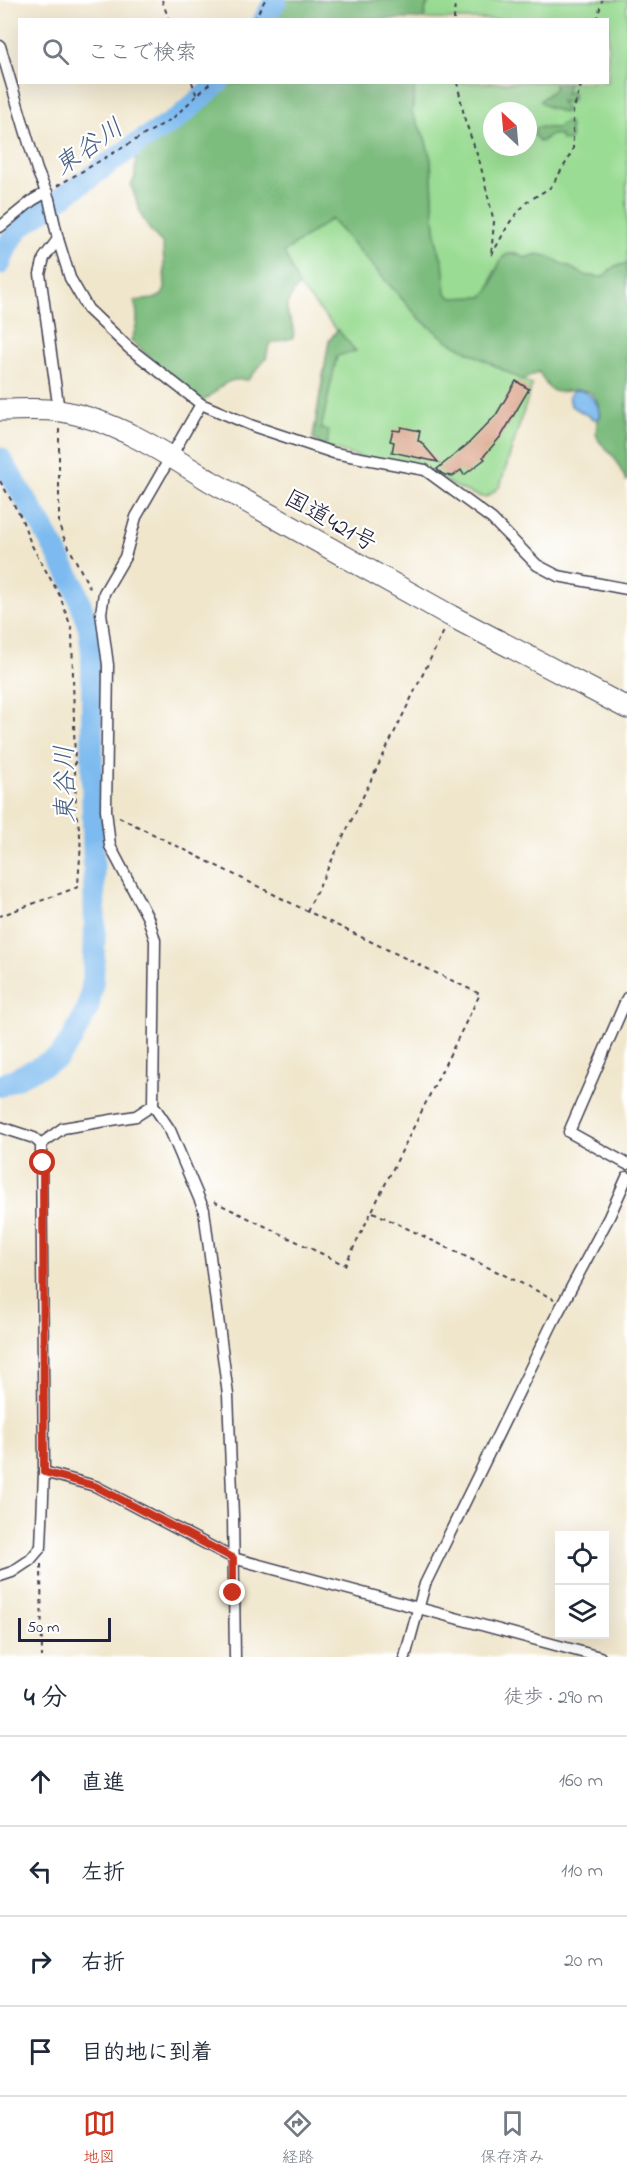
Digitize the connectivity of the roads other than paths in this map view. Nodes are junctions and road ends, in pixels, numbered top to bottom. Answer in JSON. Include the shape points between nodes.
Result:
{"nodes":[{"id":1,"x":0,"y":45,"type":"edge"},
{"id":2,"x":48,"y":195,"type":"junction"},
{"id":3,"x":0,"y":227,"type":"edge"},
{"id":4,"x":58,"y":239,"type":"junction"},
{"id":5,"x":201,"y":404,"type":"junction"},
{"id":6,"x":0,"y":410,"type":"edge"},
{"id":7,"x":59,"y":411,"type":"junction"},
{"id":8,"x":171,"y":457,"type":"junction"},
{"id":9,"x":627,"y":589,"type":"edge"},
{"id":10,"x":627,"y":708,"type":"edge"},
{"id":11,"x":627,"y":998,"type":"edge"},
{"id":12,"x":153,"y":1105,"type":"junction"},
{"id":13,"x":0,"y":1127,"type":"edge"},
{"id":14,"x":41,"y":1144,"type":"junction"},
{"id":15,"x":627,"y":1164,"type":"edge"},
{"id":16,"x":627,"y":1177,"type":"edge"},
{"id":17,"x":44,"y":1472,"type":"junction"},
{"id":18,"x":233,"y":1558,"type":"junction"},
{"id":19,"x":0,"y":1576,"type":"edge"},
{"id":20,"x":418,"y":1608,"type":"junction"},
{"id":21,"x":235,"y":1657,"type":"edge"},
{"id":22,"x":405,"y":1657,"type":"edge"},
{"id":23,"x":600,"y":1657,"type":"edge"}],
"edges":[{"from":1,"to":2,"type":"street"},
{"from":2,"to":3,"type":"street","via":[[33,200]]},
{"from":2,"to":4,"type":"street"},
{"from":4,"to":5,"type":"street","via":[[70,278],[88,309],[129,348]]},
{"from":4,"to":7,"type":"street","via":[[44,258],[40,274]]},
{"from":5,"to":8,"type":"street"},
{"from":5,"to":9,"type":"street","via":[[334,453],[425,470],[492,519],[537,565],[558,576]]},
{"from":6,"to":7,"type":"highway","name":"国道421号"},
{"from":7,"to":8,"type":"highway","name":"国道421号","via":[[103,422]]},
{"from":8,"to":10,"type":"highway","name":"国道421号","via":[[451,616]]},
{"from":8,"to":12,"type":"street","via":[[136,517],[125,557],[104,593],[101,614],[108,665],[106,810],[110,846],[148,918],[155,940]]},
{"from":11,"to":15,"type":"street","via":[[569,1132]]},
{"from":12,"to":14,"type":"street","via":[[136,1116],[63,1128]]},
{"from":12,"to":18,"type":"street","via":[[170,1130],[200,1200],[212,1264],[228,1395]]},
{"from":13,"to":14,"type":"street"},
{"from":14,"to":17,"type":"street"},
{"from":16,"to":20,"type":"street","via":[[442,1546]]},
{"from":17,"to":18,"type":"street","via":[[95,1486]]},
{"from":17,"to":19,"type":"street","via":[[41,1547],[30,1560]]},
{"from":18,"to":20,"type":"street"},
{"from":18,"to":21,"type":"street"},
{"from":20,"to":22,"type":"street"},
{"from":20,"to":23,"type":"street"}]}
